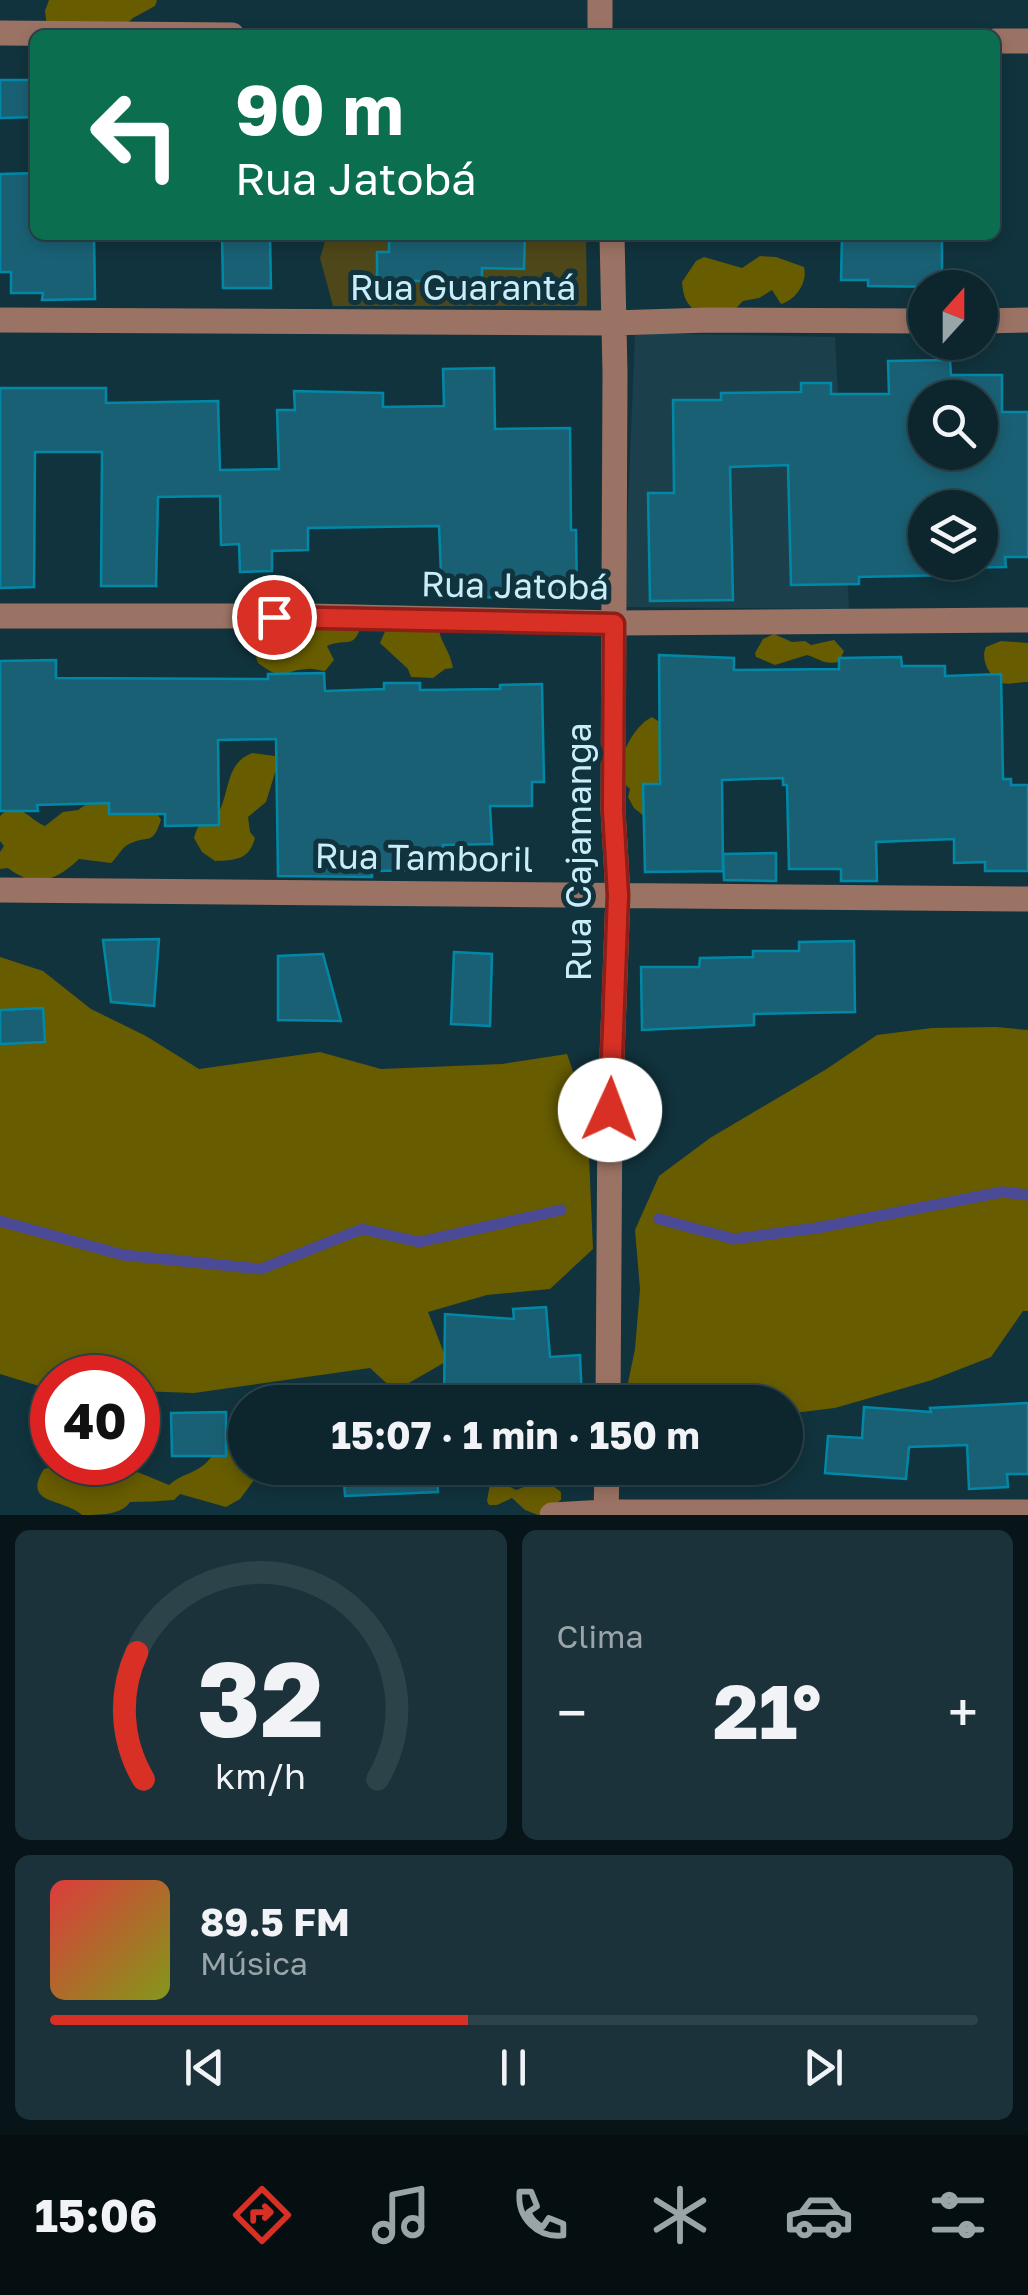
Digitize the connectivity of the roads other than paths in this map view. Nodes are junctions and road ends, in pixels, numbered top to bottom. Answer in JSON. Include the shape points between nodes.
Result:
{"nodes":[{"id":1,"x":600,"y":0,"type":"edge"},
{"id":2,"x":600,"y":30,"type":"edge"},
{"id":3,"x":0,"y":33,"type":"edge"},
{"id":4,"x":30,"y":33,"type":"edge"},
{"id":5,"x":1000,"y":41,"type":"edge"},
{"id":6,"x":1028,"y":41,"type":"edge"},
{"id":7,"x":612,"y":240,"type":"edge"},
{"id":8,"x":0,"y":320,"type":"edge"},
{"id":9,"x":1028,"y":320,"type":"edge"},
{"id":10,"x":908,"y":321,"type":"edge"},
{"id":11,"x":998,"y":321,"type":"edge"},
{"id":12,"x":614,"y":324,"type":"junction"},
{"id":13,"x":0,"y":616,"type":"edge"},
{"id":14,"x":1028,"y":620,"type":"edge"},
{"id":15,"x":614,"y":624,"type":"junction"},
{"id":16,"x":0,"y":890,"type":"edge"},
{"id":17,"x":618,"y":895,"type":"junction"},
{"id":18,"x":1028,"y":898,"type":"edge"},
{"id":19,"x":608,"y":1385,"type":"edge"},
{"id":20,"x":607,"y":1485,"type":"edge"},
{"id":21,"x":1028,"y":1512,"type":"edge"},
{"id":22,"x":606,"y":1513,"type":"edge"},
{"id":23,"x":552,"y":1515,"type":"edge"}],
"edges":[{"from":1,"to":2,"type":"street"},
{"from":3,"to":4,"type":"street"},
{"from":5,"to":6,"type":"street"},
{"from":7,"to":12,"type":"street","name":"Rua Cajamanga"},
{"from":8,"to":12,"type":"street","name":"Rua Guarantá"},
{"from":9,"to":11,"type":"street"},
{"from":10,"to":12,"type":"street","name":"Rua Guarantá"},
{"from":12,"to":15,"type":"street","name":"Rua Cajamanga"},
{"from":13,"to":15,"type":"street","name":"Rua Jatobá"},
{"from":14,"to":15,"type":"street","name":"Rua Jatobá"},
{"from":15,"to":17,"type":"street","name":"Rua Cajamanga"},
{"from":16,"to":17,"type":"street","name":"Rua Tamboril"},
{"from":17,"to":18,"type":"street","name":"Rua Tamboril"},
{"from":17,"to":19,"type":"street","name":"Rua Cajamanga"},
{"from":20,"to":22,"type":"street"},
{"from":21,"to":22,"type":"street"},
{"from":22,"to":23,"type":"street"}]}
